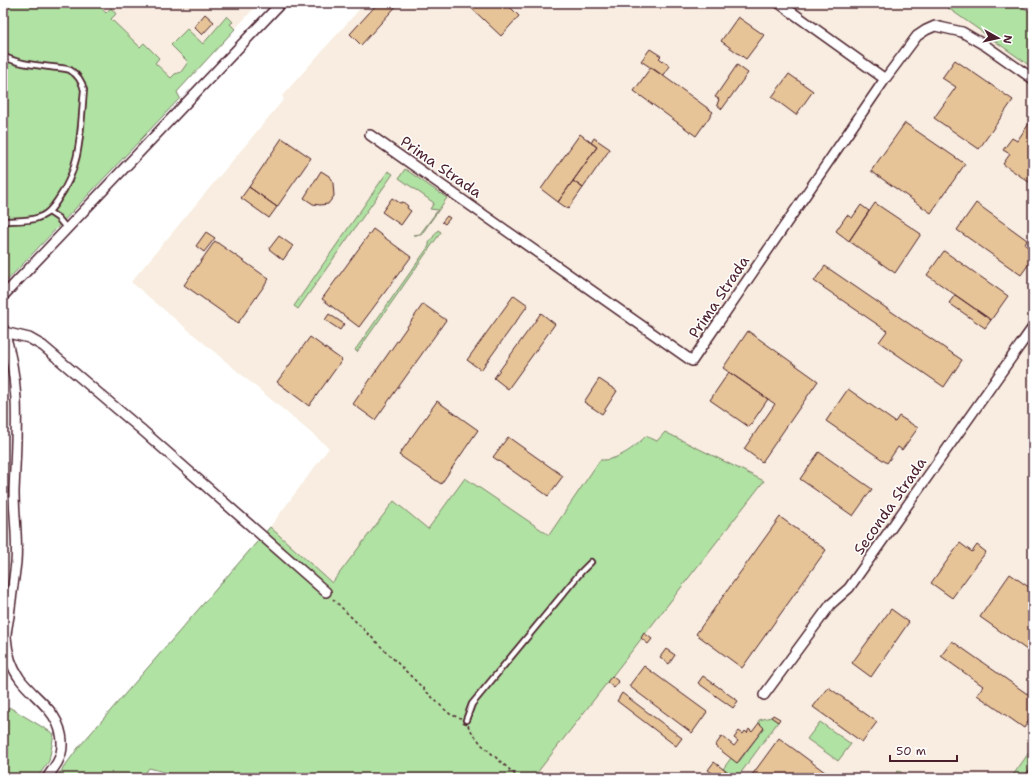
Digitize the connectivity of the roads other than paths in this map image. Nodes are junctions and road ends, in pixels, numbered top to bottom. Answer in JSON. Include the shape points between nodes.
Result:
{"nodes":[{"id":1,"x":281,"y":3,"type":"edge"},
{"id":2,"x":779,"y":3,"type":"edge"},
{"id":3,"x":3,"y":56,"type":"edge"},
{"id":4,"x":885,"y":78,"type":"junction"},
{"id":5,"x":1033,"y":79,"type":"edge"},
{"id":6,"x":370,"y":135,"type":"dead end"},
{"id":7,"x":49,"y":212,"type":"junction"},
{"id":8,"x":3,"y":221,"type":"edge"},
{"id":9,"x":67,"y":229,"type":"junction"},
{"id":10,"x":3,"y":296,"type":"edge"},
{"id":11,"x":1033,"y":327,"type":"edge"},
{"id":12,"x":4,"y":330,"type":"edge"},
{"id":13,"x":591,"y":562,"type":"dead end"},
{"id":14,"x":326,"y":592,"type":"road end"},
{"id":15,"x":764,"y":696,"type":"dead end"},
{"id":16,"x":466,"y":720,"type":"road end"},
{"id":17,"x":1033,"y":775,"type":"edge"},
{"id":18,"x":47,"y":778,"type":"edge"},
{"id":19,"x":1031,"y":778,"type":"edge"}],
"edges":[{"from":1,"to":9,"type":"street"},
{"from":2,"to":4,"type":"street"},
{"from":3,"to":7,"type":"lane","via":[[22,63],[69,70],[82,82],[84,90],[79,145],[74,169]]},
{"from":4,"to":5,"type":"street","name":"Prima Strada","via":[[918,36],[936,26],[962,32]]},
{"from":4,"to":6,"type":"street","name":"Prima Strada","via":[[692,361]]},
{"from":7,"to":8,"type":"lane","via":[[31,220]]},
{"from":7,"to":9,"type":"lane"},
{"from":9,"to":10,"type":"street"},
{"from":11,"to":15,"type":"street","name":"Seconda Strada","via":[[850,588],[830,604]]},
{"from":12,"to":14,"type":"street","via":[[29,338],[43,346]]},
{"from":12,"to":18,"type":"street","via":[[14,366],[17,422],[14,512],[16,561],[6,635],[7,648],[20,679],[50,710],[58,723],[62,750],[58,762]]},
{"from":13,"to":16,"type":"lane","via":[[472,704]]},
{"from":17,"to":19,"type":"street"}]}
